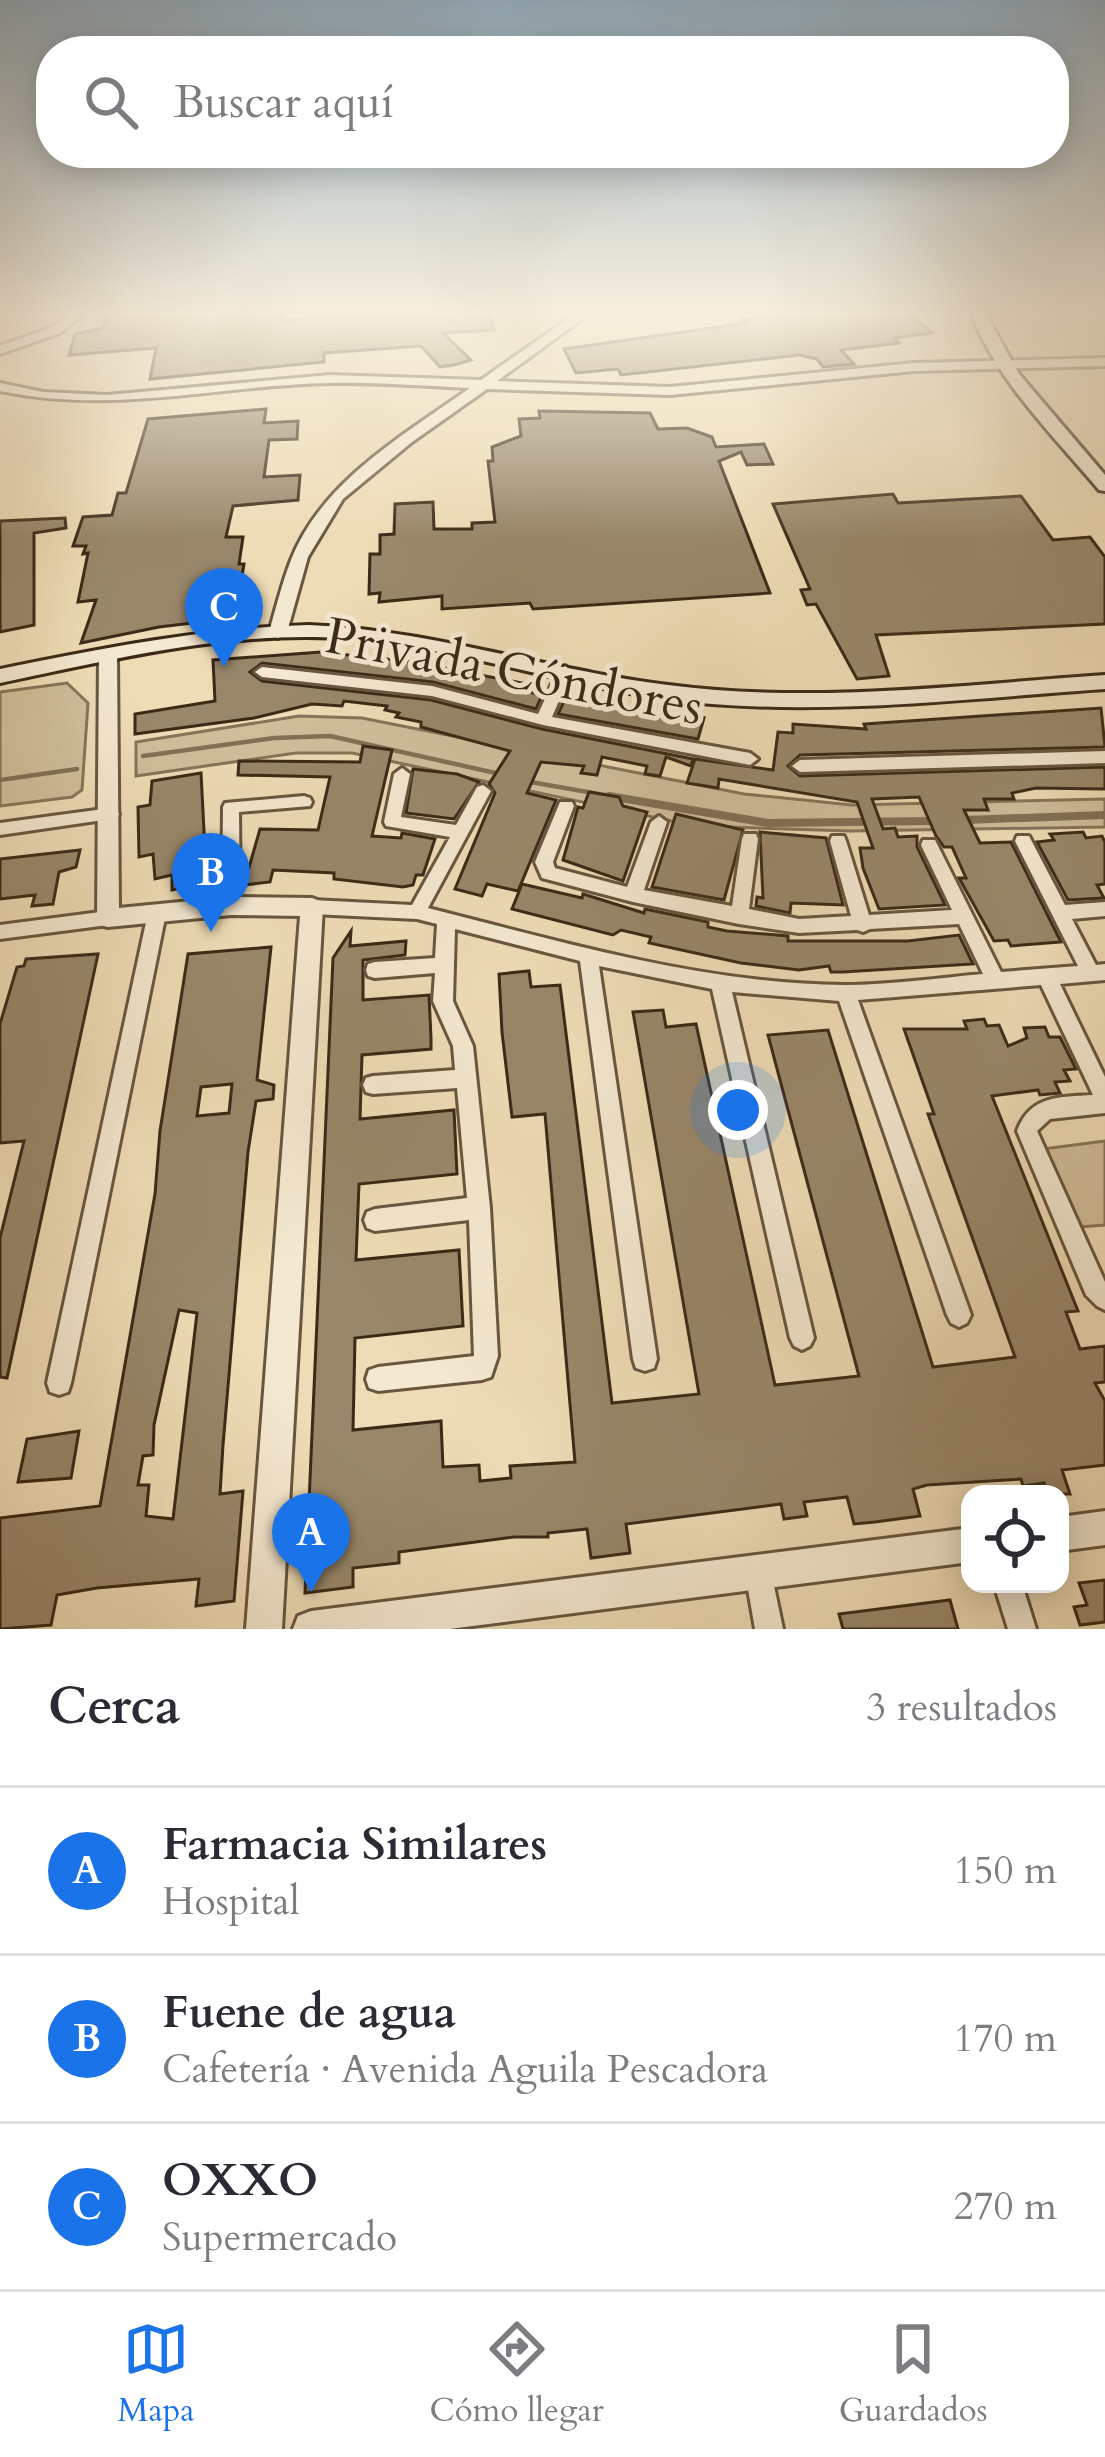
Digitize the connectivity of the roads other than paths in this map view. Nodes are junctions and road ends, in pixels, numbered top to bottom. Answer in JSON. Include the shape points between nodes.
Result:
{"nodes":[{"id":1,"x":0,"y":387,"type":"edge"},
{"id":2,"x":241,"y":387,"type":"edge"},
{"id":3,"x":481,"y":387,"type":"edge"},
{"id":4,"x":547,"y":387,"type":"edge"},
{"id":5,"x":718,"y":387,"type":"edge"},
{"id":6,"x":1024,"y":387,"type":"edge"},
{"id":7,"x":1105,"y":487,"type":"edge"},
{"id":8,"x":278,"y":632,"type":"junction"},
{"id":9,"x":108,"y":656,"type":"junction"},
{"id":10,"x":565,"y":671,"type":"junction"},
{"id":11,"x":262,"y":672,"type":"dead end"},
{"id":12,"x":0,"y":676,"type":"edge"},
{"id":13,"x":1105,"y":682,"type":"edge"},
{"id":14,"x":543,"y":721,"type":"junction"},
{"id":15,"x":1105,"y":757,"type":"edge"},
{"id":16,"x":750,"y":759,"type":"dead end"},
{"id":17,"x":800,"y":766,"type":"dead end"},
{"id":18,"x":402,"y":774,"type":"dead end"},
{"id":19,"x":484,"y":790,"type":"dead end"},
{"id":20,"x":304,"y":802,"type":"dead end"},
{"id":21,"x":566,"y":806,"type":"dead end"},
{"id":22,"x":111,"y":814,"type":"junction"},
{"id":23,"x":659,"y":823,"type":"dead end"},
{"id":24,"x":0,"y":829,"type":"edge"},
{"id":25,"x":461,"y":832,"type":"junction"},
{"id":26,"x":750,"y":839,"type":"dead end"},
{"id":27,"x":838,"y":841,"type":"dead end"},
{"id":28,"x":1023,"y":841,"type":"dead end"},
{"id":29,"x":929,"y":845,"type":"dead end"},
{"id":30,"x":634,"y":896,"type":"junction"},
{"id":31,"x":231,"y":906,"type":"junction"},
{"id":32,"x":312,"y":907,"type":"junction"},
{"id":33,"x":1105,"y":909,"type":"edge"},
{"id":34,"x":418,"y":912,"type":"junction"},
{"id":35,"x":157,"y":913,"type":"junction"},
{"id":36,"x":1060,"y":913,"type":"junction"},
{"id":37,"x":739,"y":917,"type":"junction"},
{"id":38,"x":963,"y":917,"type":"junction"},
{"id":39,"x":446,"y":918,"type":"junction"},
{"id":40,"x":108,"y":919,"type":"junction"},
{"id":41,"x":863,"y":926,"type":"junction"},
{"id":42,"x":0,"y":932,"type":"edge"},
{"id":43,"x":588,"y":956,"type":"junction"},
{"id":44,"x":442,"y":965,"type":"junction"},
{"id":45,"x":375,"y":970,"type":"dead end"},
{"id":46,"x":1098,"y":972,"type":"edge"},
{"id":47,"x":1047,"y":977,"type":"junction"},
{"id":48,"x":996,"y":981,"type":"junction"},
{"id":49,"x":719,"y":983,"type":"junction"},
{"id":50,"x":846,"y":993,"type":"junction"},
{"id":51,"x":466,"y":1078,"type":"junction"},
{"id":52,"x":373,"y":1085,"type":"dead end"},
{"id":53,"x":1105,"y":1101,"type":"edge"},
{"id":54,"x":479,"y":1208,"type":"junction"},
{"id":55,"x":375,"y":1220,"type":"dead end"},
{"id":56,"x":1105,"y":1298,"type":"edge"},
{"id":57,"x":959,"y":1315,"type":"dead end"},
{"id":58,"x":802,"y":1338,"type":"dead end"},
{"id":59,"x":645,"y":1359,"type":"dead end"},
{"id":60,"x":378,"y":1379,"type":"dead end"},
{"id":61,"x":59,"y":1383,"type":"dead end"},
{"id":62,"x":1105,"y":1528,"type":"edge"},
{"id":63,"x":1069,"y":1533,"type":"edge"},
{"id":64,"x":961,"y":1547,"type":"edge"},
{"id":65,"x":759,"y":1573,"type":"junction"},
{"id":66,"x":1011,"y":1593,"type":"edge"},
{"id":67,"x":527,"y":1615,"type":"edge"},
{"id":68,"x":264,"y":1629,"type":"edge"},
{"id":69,"x":311,"y":1629,"type":"edge"},
{"id":70,"x":769,"y":1629,"type":"edge"},
{"id":71,"x":1022,"y":1629,"type":"edge"}],
"edges":[{"from":1,"to":2,"type":"street","via":[[107,399]]},
{"from":3,"to":8,"type":"street","via":[[337,496],[300,556]]},
{"from":4,"to":5,"type":"street"},
{"from":6,"to":7,"type":"main road"},
{"from":8,"to":9,"type":"main road"},
{"from":8,"to":10,"type":"main road","via":[[396,638]]},
{"from":9,"to":12,"type":"main road"},
{"from":9,"to":22,"type":"street"},
{"from":10,"to":13,"type":"main road","via":[[758,700]]},
{"from":10,"to":14,"type":"street"},
{"from":11,"to":14,"type":"street","name":"Privada Cóndores","via":[[432,691]]},
{"from":14,"to":16,"type":"street","name":"Privada Cóndores"},
{"from":15,"to":17,"type":"street"},
{"from":18,"to":25,"type":"street","via":[[392,822]]},
{"from":19,"to":25,"type":"street"},
{"from":20,"to":31,"type":"street","via":[[231,807]]},
{"from":21,"to":30,"type":"street","via":[[544,862],[548,874]]},
{"from":22,"to":24,"type":"street"},
{"from":22,"to":40,"type":"street"},
{"from":23,"to":30,"type":"street"},
{"from":25,"to":34,"type":"street"},
{"from":26,"to":37,"type":"street"},
{"from":27,"to":41,"type":"street"},
{"from":28,"to":36,"type":"street"},
{"from":29,"to":38,"type":"street"},
{"from":30,"to":37,"type":"street"},
{"from":31,"to":32,"type":"street"},
{"from":31,"to":35,"type":"street"},
{"from":32,"to":34,"type":"street"},
{"from":32,"to":68,"type":"street"},
{"from":33,"to":36,"type":"street"},
{"from":34,"to":39,"type":"street"},
{"from":35,"to":40,"type":"street"},
{"from":35,"to":61,"type":"street"},
{"from":36,"to":46,"type":"street"},
{"from":37,"to":41,"type":"street"},
{"from":38,"to":41,"type":"street"},
{"from":38,"to":48,"type":"street"},
{"from":39,"to":43,"type":"street"},
{"from":39,"to":44,"type":"street"},
{"from":40,"to":42,"type":"street"},
{"from":43,"to":49,"type":"street"},
{"from":43,"to":59,"type":"street"},
{"from":44,"to":45,"type":"street"},
{"from":44,"to":51,"type":"street","via":[[443,1001],[459,1028]]},
{"from":46,"to":47,"type":"street"},
{"from":47,"to":48,"type":"street"},
{"from":47,"to":53,"type":"street"},
{"from":48,"to":50,"type":"street"},
{"from":49,"to":50,"type":"street"},
{"from":49,"to":58,"type":"street"},
{"from":50,"to":57,"type":"street"},
{"from":51,"to":52,"type":"street"},
{"from":51,"to":54,"type":"street"},
{"from":53,"to":56,"type":"street","via":[[1037,1112],[1027,1131]]},
{"from":54,"to":55,"type":"street"},
{"from":54,"to":60,"type":"street","via":[[482,1368]]},
{"from":62,"to":63,"type":"street"},
{"from":64,"to":65,"type":"street"},
{"from":65,"to":67,"type":"street"},
{"from":65,"to":70,"type":"street"},
{"from":66,"to":71,"type":"street"},
{"from":67,"to":69,"type":"street"}]}
